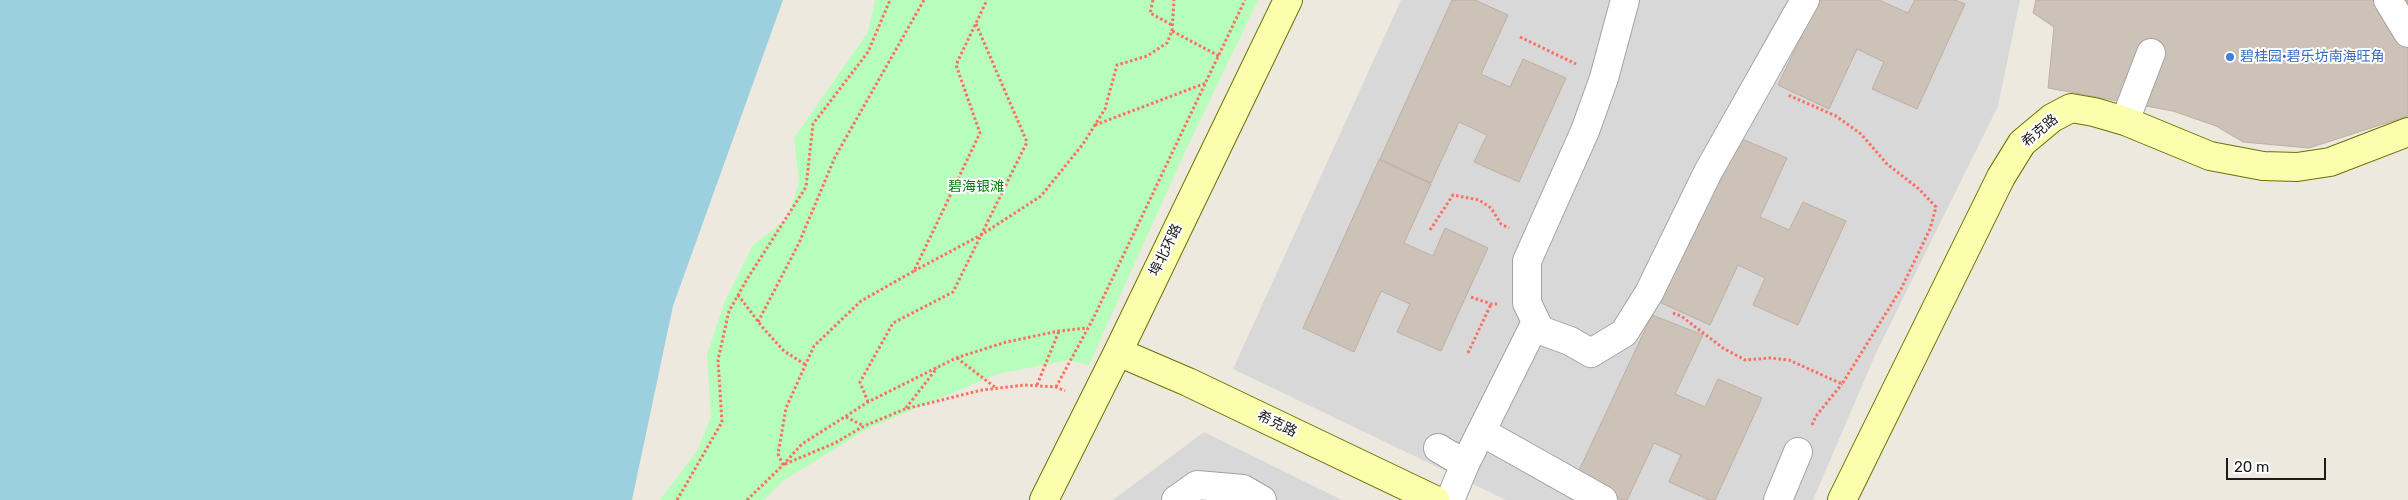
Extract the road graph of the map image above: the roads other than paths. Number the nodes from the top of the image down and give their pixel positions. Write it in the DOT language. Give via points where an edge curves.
graph roads {
  1 [pos="1288,0"];
  2 [pos="1805,0"];
  3 [pos="1618,2"];
  4 [pos="2151,52"];
  5 [pos="2125,122"];
  6 [pos="2408,132"];
  7 [pos="1536,322"];
  8 [pos="1118,352"];
  9 [pos="1482,432"];
  10 [pos="1438,448"];
  11 [pos="1798,452"];
  12 [pos="1465,464"];
  13 [pos="1044,500"];
  14 [pos="1176,500"];
  15 [pos="1262,500"];
  16 [pos="1435,500"];
  17 [pos="1450,500"];
  18 [pos="1603,500"];
  19 [pos="1778,500"];
  20 [pos="1842,500"];
  1 -- 8 [label="street, 埠北环路"];
  2 -- 7 [label="street" via="1708,172 1644,302 1624,333 1591,353 1540,330"];
  3 -- 7 [label="street" via="1604,78 1585,132 1527,261 1527,303"];
  4 -- 5 [label="street"];
  5 -- 6 [label="street, 希克路" via="2210,156 2263,166 2297,167 2330,162"];
  5 -- 20 [label="street, 希克路" via="2071,108 2052,118 2022,143 2001,177"];
  7 -- 9 [label="street"];
  8 -- 13 [label="street, 埠北环路"];
  8 -- 16 [label="street, 希克路"];
  9 -- 12 [label="street"];
  9 -- 18 [label="street"];
  10 -- 12 [label="street"];
  11 -- 19 [label="street"];
  12 -- 17 [label="street"];
  14 -- 15 [label="street" via="1197,485 1243,489"];
}
